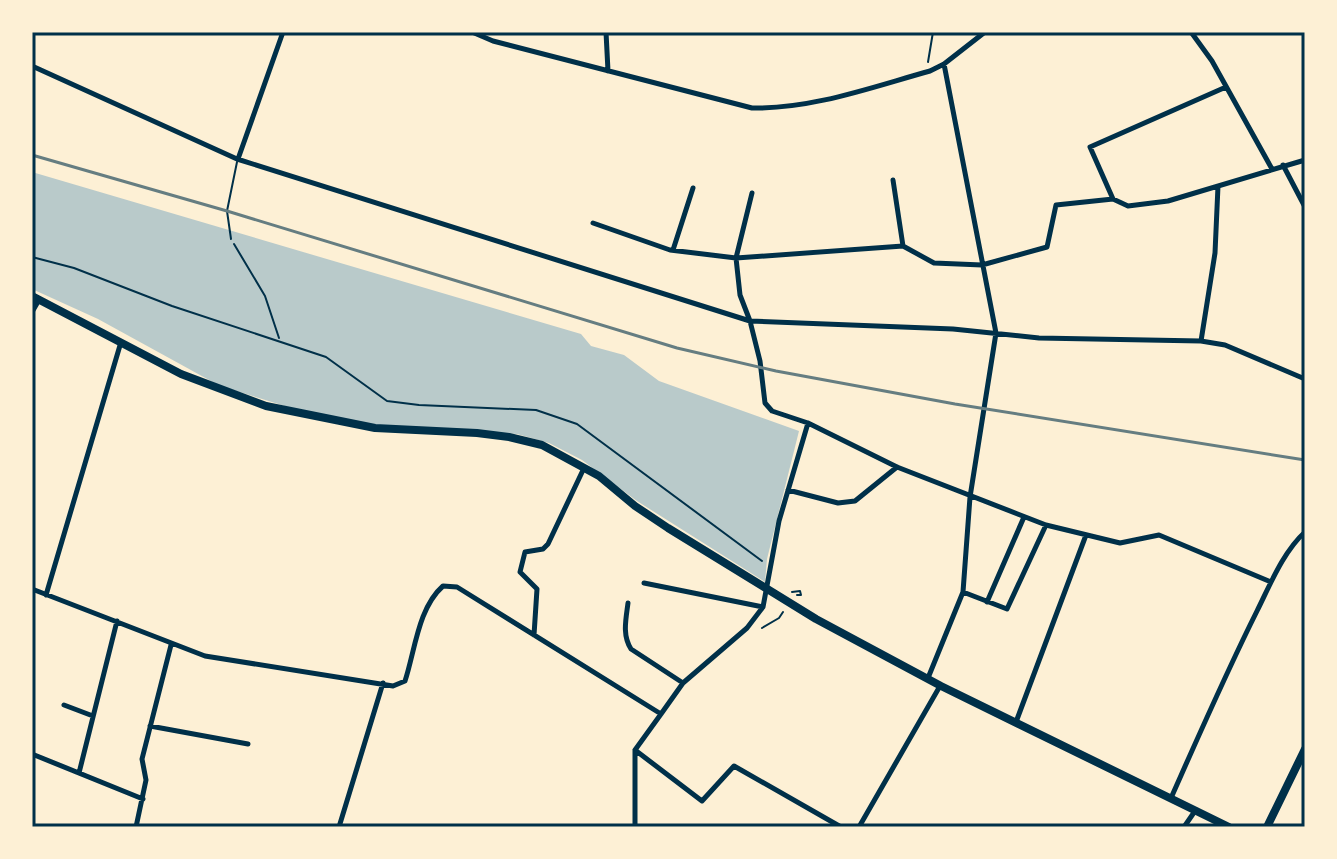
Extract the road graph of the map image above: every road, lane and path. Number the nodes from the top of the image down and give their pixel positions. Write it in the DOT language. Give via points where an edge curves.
graph roads {
  1 [pos="283,32"];
  2 [pos="472,32"];
  3 [pos="606,32"];
  4 [pos="933,32"];
  5 [pos="985,32"];
  6 [pos="1191,32"];
  7 [pos="944,64"];
  8 [pos="32,66"];
  9 [pos="608,71"];
  10 [pos="930,71"];
  11 [pos="1226,87"];
  12 [pos="237,159"];
  13 [pos="1305,160"];
  14 [pos="1283,165"];
  15 [pos="1272,169"];
  16 [pos="893,180"];
  17 [pos="1218,186"];
  18 [pos="693,188"];
  19 [pos="752,193"];
  20 [pos="1113,199"];
  21 [pos="1305,207"];
  22 [pos="593,223"];
  23 [pos="231,239"];
  24 [pos="903,246"];
  25 [pos="673,250"];
  26 [pos="32,257"];
  27 [pos="736,258"];
  28 [pos="982,265"];
  29 [pos="36,297"];
  30 [pos="32,312"];
  31 [pos="750,321"];
  32 [pos="996,333"];
  33 [pos="279,340"];
  34 [pos="121,341"];
  35 [pos="1201,341"];
  36 [pos="1305,379"];
  37 [pos="808,423"];
  38 [pos="897,467"];
  39 [pos="584,468"];
  40 [pos="788,490"];
  41 [pos="970,497"];
  42 [pos="1024,517"];
  43 [pos="1046,525"];
  44 [pos="1305,532"];
  45 [pos="1086,535"];
  46 [pos="769,567"];
  47 [pos="1271,582"];
  48 [pos="644,583"];
  49 [pos="32,589"];
  50 [pos="768,589"];
  51 [pos="963,592"];
  52 [pos="46,595"];
  53 [pos="987,602"];
  54 [pos="628,603"];
  55 [pos="763,607"];
  56 [pos="779,618"];
  57 [pos="117,621"];
  58 [pos="762,628"];
  59 [pos="534,636"];
  60 [pos="171,645"];
  61 [pos="928,678"];
  62 [pos="383,683"];
  63 [pos="683,683"];
  64 [pos="941,686"];
  65 [pos="64,705"];
  66 [pos="661,714"];
  67 [pos="93,716"];
  68 [pos="1016,723"];
  69 [pos="150,726"];
  70 [pos="248,744"];
  71 [pos="1305,749"];
  72 [pos="635,750"];
  73 [pos="32,754"];
  74 [pos="79,773"];
  75 [pos="143,799"];
  76 [pos="1171,799"];
  77 [pos="1195,810"];
  78 [pos="136,827"];
  79 [pos="339,827"];
  80 [pos="635,827"];
  81 [pos="841,827"];
  82 [pos="859,827"];
  83 [pos="1184,827"];
  84 [pos="1229,827"];
  85 [pos="1267,827"];
  1 -- 12 [label="street"];
  2 -- 9 [label="street"];
  3 -- 9 [label="street"];
  4 -- 10 [label="path"];
  5 -- 7 [label="street"];
  6 -- 11 [label="street"];
  7 -- 10 [label="street"];
  7 -- 28 [label="street"];
  8 -- 12 [label="street"];
  9 -- 10 [label="street" via="752,108 779,108"];
  11 -- 15 [label="street"];
  11 -- 20 [label="street" via="1090,147"];
  12 -- 23 [label="lane" via="227,211"];
  12 -- 31 [label="street"];
  13 -- 14 [label="street"];
  14 -- 15 [label="street"];
  14 -- 21 [label="street"];
  15 -- 17 [label="street"];
  16 -- 24 [label="street"];
  17 -- 20 [label="street" via="1128,206"];
  17 -- 35 [label="street" via="1215,253"];
  18 -- 25 [label="street"];
  19 -- 27 [label="street"];
  20 -- 28 [label="street" via="1056,205 1047,247"];
  22 -- 25 [label="street"];
  23 -- 33 [label="path" via="265,296"];
  24 -- 27 [label="street"];
  24 -- 28 [label="street" via="934,263"];
  25 -- 27 [label="street"];
  26 -- 33 [label="path"];
  27 -- 31 [label="street" via="740,295"];
  28 -- 32 [label="street"];
  29 -- 30 [label="street"];
  29 -- 34 [label="highway"];
  31 -- 32 [label="street"];
  31 -- 37 [label="street" via="765,403 772,411"];
  32 -- 35 [label="street"];
  32 -- 41 [label="street"];
  33 -- 46 [label="path" via="326,357 387,401 536,410 577,424"];
  34 -- 39 [label="highway" via="181,374 266,406 375,428 509,437 542,445"];
  34 -- 52 [label="street"];
  35 -- 36 [label="street" via="1225,345"];
  37 -- 38 [label="street"];
  37 -- 40 [label="street"];
  38 -- 40 [label="street" via="855,501 838,503"];
  38 -- 41 [label="street"];
  39 -- 50 [label="highway"];
  39 -- 59 [label="street" via="548,544 525,552 520,566 537,589"];
  40 -- 46 [label="street"];
  41 -- 42 [label="street"];
  41 -- 51 [label="street"];
  42 -- 43 [label="street"];
  42 -- 53 [label="street"];
  43 -- 45 [label="street"];
  43 -- 53 [label="street" via="1007,609"];
  44 -- 47 [label="street"];
  45 -- 47 [label="street" via="1120,543 1159,535"];
  45 -- 68 [label="street"];
  46 -- 50 [label="street"];
  47 -- 76 [label="street"];
  48 -- 55 [label="street"];
  49 -- 52 [label="street"];
  50 -- 55 [label="street"];
  50 -- 61 [label="highway"];
  51 -- 53 [label="street"];
  51 -- 61 [label="street"];
  52 -- 57 [label="street"];
  54 -- 63 [label="street" via="626,641 631,649"];
  55 -- 63 [label="street" via="747,628"];
  56 -- 58 [label="path"];
  57 -- 60 [label="street"];
  57 -- 67 [label="street"];
  59 -- 62 [label="street" via="457,587 443,586 434,594 419,630 405,681"];
  59 -- 66 [label="street"];
  60 -- 62 [label="street" via="205,656"];
  60 -- 69 [label="street"];
  61 -- 64 [label="highway"];
  62 -- 79 [label="street"];
  63 -- 66 [label="street"];
  64 -- 68 [label="highway"];
  64 -- 82 [label="street"];
  65 -- 67 [label="street"];
  66 -- 72 [label="street"];
  67 -- 74 [label="street"];
  68 -- 76 [label="highway"];
  69 -- 70 [label="street"];
  69 -- 75 [label="street" via="142,759"];
  71 -- 85 [label="highway"];
  72 -- 80 [label="street"];
  72 -- 81 [label="street" via="702,801 734,766"];
  73 -- 74 [label="street"];
  74 -- 75 [label="street"];
  75 -- 78 [label="street"];
  76 -- 77 [label="highway"];
  77 -- 83 [label="street"];
  77 -- 84 [label="highway"];
}
